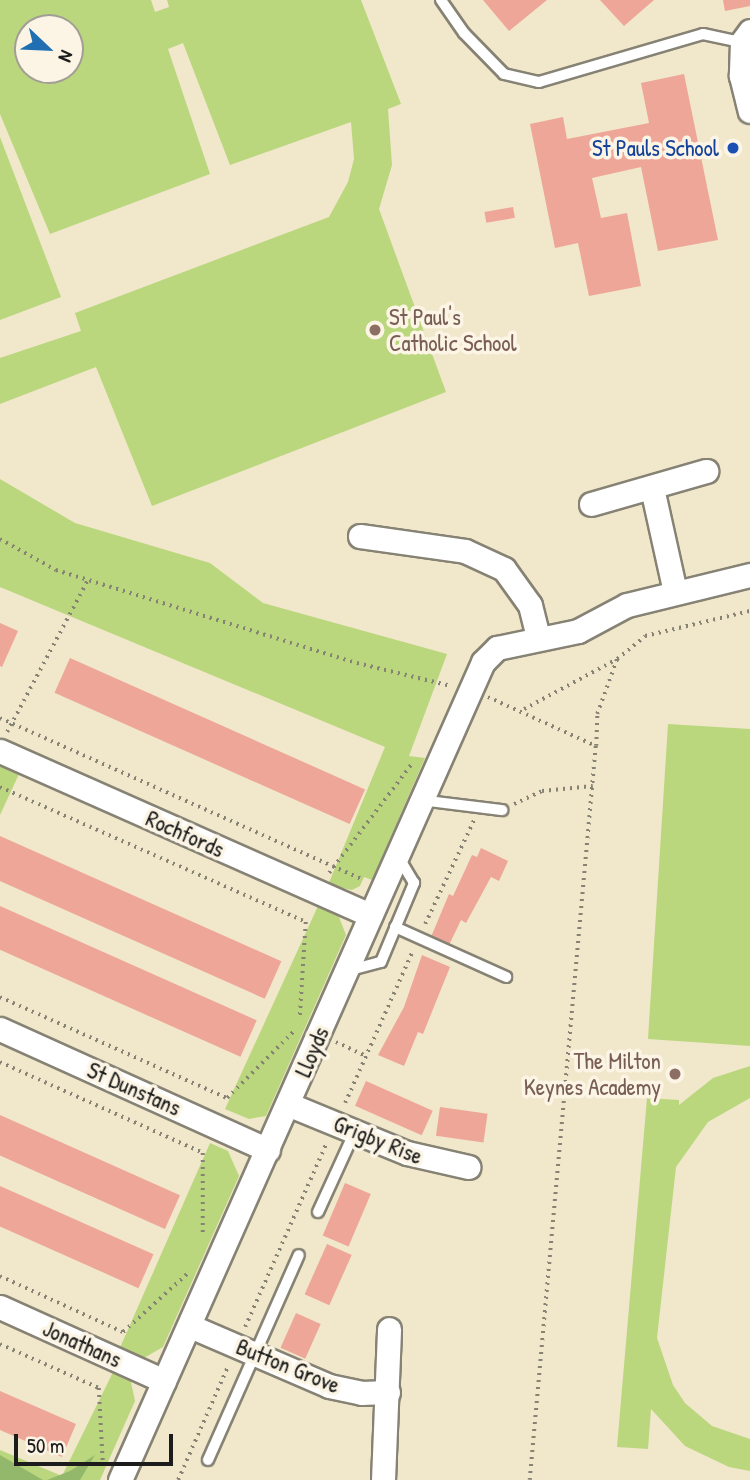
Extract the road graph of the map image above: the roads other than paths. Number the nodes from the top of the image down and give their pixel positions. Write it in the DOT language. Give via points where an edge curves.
graph roads {
  1 [pos="441,0"];
  2 [pos="746,37"];
  3 [pos="750,111"];
  4 [pos="706,471"];
  5 [pos="652,488"];
  6 [pos="591,504"];
  7 [pos="360,536"];
  8 [pos="750,575"];
  9 [pos="675,592"];
  10 [pos="528,639"];
  11 [pos="3,743"];
  12 [pos="421,800"];
  13 [pos="502,810"];
  14 [pos="397,853"];
  15 [pos="370,915"];
  16 [pos="395,927"];
  17 [pos="347,971"];
  18 [pos="506,976"];
  19 [pos="0,1029"];
  20 [pos="290,1105"];
  21 [pos="355,1131"];
  22 [pos="268,1150"];
  23 [pos="468,1167"];
  24 [pos="318,1212"];
  25 [pos="299,1255"];
  26 [pos="0,1307"];
  27 [pos="190,1326"];
  28 [pos="389,1329"];
  29 [pos="256,1354"];
  30 [pos="164,1381"];
  31 [pos="388,1392"];
  32 [pos="208,1460"];
  33 [pos="112,1477"];
  34 [pos="383,1480"];
  1 -- 2 [label="lane" via="464,33 504,74 539,82 703,34"];
  2 -- 3 [label="street" via="741,76"];
  4 -- 5 [label="street"];
  5 -- 6 [label="street"];
  5 -- 9 [label="street"];
  7 -- 10 [label="street" via="464,551 504,569 530,605"];
  8 -- 9 [label="street, Lloyds"];
  9 -- 10 [label="street, Lloyds" via="627,605 578,631"];
  10 -- 12 [label="street, Lloyds" via="497,648 459,691"];
  11 -- 15 [label="street, Rochfords"];
  12 -- 13 [label="lane"];
  12 -- 14 [label="street, Lloyds"];
  14 -- 15 [label="street, Lloyds"];
  14 -- 16 [label="lane" via="414,883"];
  15 -- 17 [label="street, Lloyds"];
  16 -- 17 [label="lane" via="381,962"];
  16 -- 18 [label="lane"];
  17 -- 20 [label="street, Lloyds"];
  19 -- 22 [label="street, St Dunstans"];
  20 -- 21 [label="street, Grigby Rise"];
  20 -- 22 [label="street, Lloyds"];
  21 -- 23 [label="street, Grigby Rise" via="430,1161"];
  21 -- 24 [label="lane"];
  22 -- 27 [label="street, Lloyds"];
  25 -- 29 [label="lane"];
  26 -- 30 [label="street, Jonathans"];
  27 -- 29 [label="street, Button Grove"];
  27 -- 30 [label="street, Lloyds"];
  28 -- 31 [label="street"];
  29 -- 31 [label="street, Button Grove" via="329,1386 362,1393"];
  29 -- 32 [label="lane"];
  30 -- 33 [label="street, Lloyds"];
  31 -- 34 [label="street"];
}
